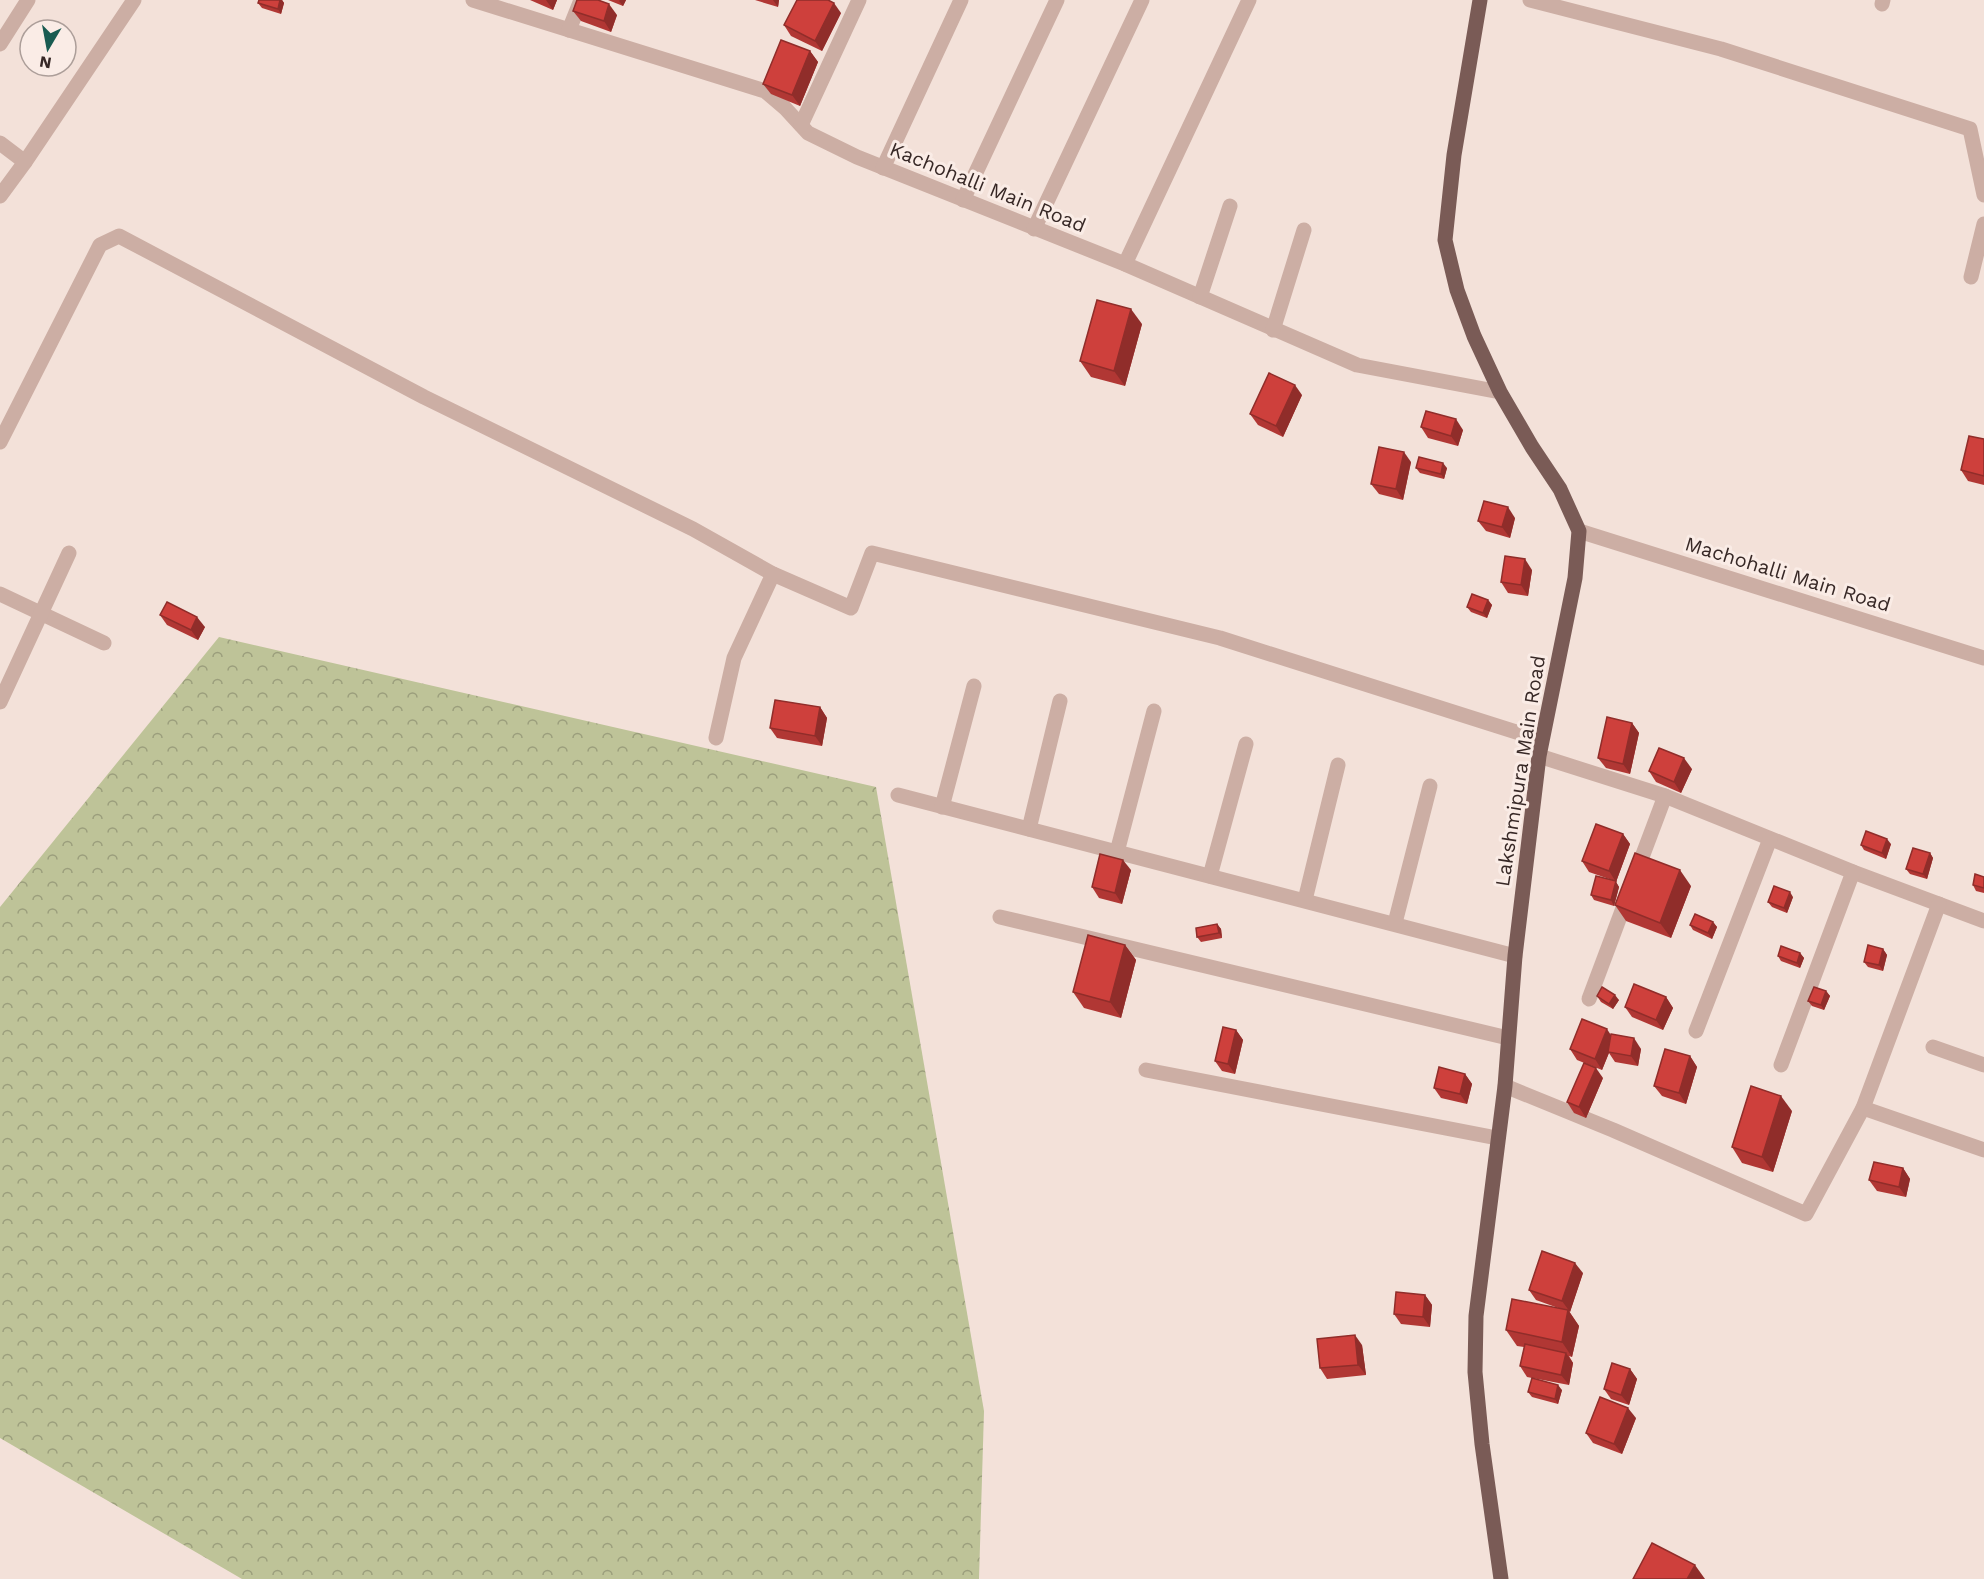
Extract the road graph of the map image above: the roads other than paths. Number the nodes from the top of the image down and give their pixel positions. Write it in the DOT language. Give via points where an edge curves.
graph roads {
  1 [pos="28,0"];
  2 [pos="134,0"];
  3 [pos="473,0"];
  4 [pos="581,0"];
  5 [pos="859,0"];
  6 [pos="962,0"];
  7 [pos="1057,0"];
  8 [pos="1142,0"];
  9 [pos="1249,0"];
  10 [pos="1480,0"];
  11 [pos="1530,0"];
  12 [pos="569,30"];
  13 [pos="0,44"];
  14 [pos="801,125"];
  15 [pos="0,143"];
  16 [pos="25,162"];
  17 [pos="883,168"];
  18 [pos="1984,195"];
  19 [pos="0,196"];
  20 [pos="963,200"];
  21 [pos="1230,206"];
  22 [pos="1984,224"];
  23 [pos="1034,229"];
  24 [pos="1304,230"];
  25 [pos="1125,264"];
  26 [pos="1971,277"];
  27 [pos="1200,297"];
  28 [pos="1273,330"];
  29 [pos="1500,392"];
  30 [pos="0,442"];
  31 [pos="1579,531"];
  32 [pos="69,553"];
  33 [pos="773,574"];
  34 [pos="0,594"];
  35 [pos="41,613"];
  36 [pos="104,643"];
  37 [pos="1984,658"];
  38 [pos="974,686"];
  39 [pos="1060,701"];
  40 [pos="0,702"];
  41 [pos="1154,711"];
  42 [pos="716,738"];
  43 [pos="1541,740"];
  44 [pos="1246,744"];
  45 [pos="1539,756"];
  46 [pos="1338,765"];
  47 [pos="1430,786"];
  48 [pos="898,795"];
  49 [pos="1665,796"];
  50 [pos="942,807"];
  51 [pos="1029,829"];
  52 [pos="1770,839"];
  53 [pos="1117,852"];
  54 [pos="1853,872"];
  55 [pos="1210,876"];
  56 [pos="1305,900"];
  57 [pos="1939,904"];
  58 [pos="1000,917"];
  59 [pos="1984,921"];
  60 [pos="1395,923"];
  61 [pos="1515,956"];
  62 [pos="1589,999"];
  63 [pos="1696,1031"];
  64 [pos="1508,1038"];
  65 [pos="1933,1047"];
  66 [pos="1781,1065"];
  67 [pos="1984,1065"];
  68 [pos="1146,1070"];
  69 [pos="1505,1086"];
  70 [pos="1863,1108"];
  71 [pos="1497,1137"];
  72 [pos="1984,1150"];
  73 [pos="1501,1579"];
  1 -- 13 [label="street"];
  2 -- 16 [label="street"];
  3 -- 12 [label="street, Kachohalli Main Road"];
  4 -- 12 [label="street"];
  5 -- 14 [label="street"];
  6 -- 17 [label="street"];
  7 -- 20 [label="street"];
  8 -- 23 [label="street"];
  9 -- 25 [label="street"];
  10 -- 29 [label="main road, Lakshmipura Main Road" via="1454,155 1445,240 1470,327"];
  11 -- 18 [label="street" via="1721,49 1970,129"];
  12 -- 14 [label="street, Kachohalli Main Road" via="765,91"];
  14 -- 17 [label="street, Kachohalli Main Road" via="808,133"];
  15 -- 16 [label="street"];
  16 -- 19 [label="street"];
  17 -- 20 [label="street, Kachohalli Main Road"];
  20 -- 23 [label="street, Kachohalli Main Road"];
  21 -- 27 [label="street"];
  22 -- 26 [label="street"];
  23 -- 25 [label="street, Kachohalli Main Road"];
  24 -- 28 [label="street"];
  25 -- 27 [label="street, Kachohalli Main Road"];
  27 -- 28 [label="street, Kachohalli Main Road"];
  28 -- 29 [label="street, Kachohalli Main Road" via="1357,365"];
  29 -- 31 [label="main road, Lakshmipura Main Road" via="1560,489"];
  30 -- 33 [label="street" via="100,245 118,236"];
  31 -- 37 [label="street, Machohalli Main Road"];
  31 -- 43 [label="main road, Lakshmipura Main Road" via="1575,578"];
  32 -- 35 [label="street"];
  33 -- 42 [label="street" via="734,658"];
  33 -- 43 [label="street" via="851,608 872,553 1220,638"];
  34 -- 35 [label="street"];
  35 -- 36 [label="street"];
  35 -- 40 [label="street"];
  38 -- 50 [label="street"];
  39 -- 51 [label="street"];
  41 -- 53 [label="street"];
  43 -- 45 [label="main road, Lakshmipura Main Road"];
  44 -- 55 [label="street"];
  45 -- 49 [label="street"];
  45 -- 61 [label="main road, Lakshmipura Main Road"];
  46 -- 56 [label="street"];
  47 -- 60 [label="street"];
  48 -- 50 [label="street"];
  49 -- 52 [label="street"];
  49 -- 62 [label="street"];
  50 -- 51 [label="street"];
  51 -- 53 [label="street"];
  52 -- 54 [label="street"];
  52 -- 63 [label="street"];
  53 -- 55 [label="street"];
  54 -- 57 [label="street"];
  54 -- 66 [label="street"];
  55 -- 56 [label="street"];
  56 -- 60 [label="street"];
  57 -- 59 [label="street"];
  57 -- 70 [label="street"];
  58 -- 64 [label="street"];
  60 -- 61 [label="street"];
  61 -- 64 [label="main road, Lakshmipura Main Road"];
  64 -- 69 [label="main road, Lakshmipura Main Road"];
  65 -- 67 [label="street"];
  68 -- 71 [label="street"];
  69 -- 70 [label="street" via="1806,1214"];
  69 -- 71 [label="main road, Lakshmipura Main Road"];
  70 -- 72 [label="street"];
  71 -- 73 [label="main road, Lakshmipura Main Road" via="1476,1316 1475,1372"];
}
